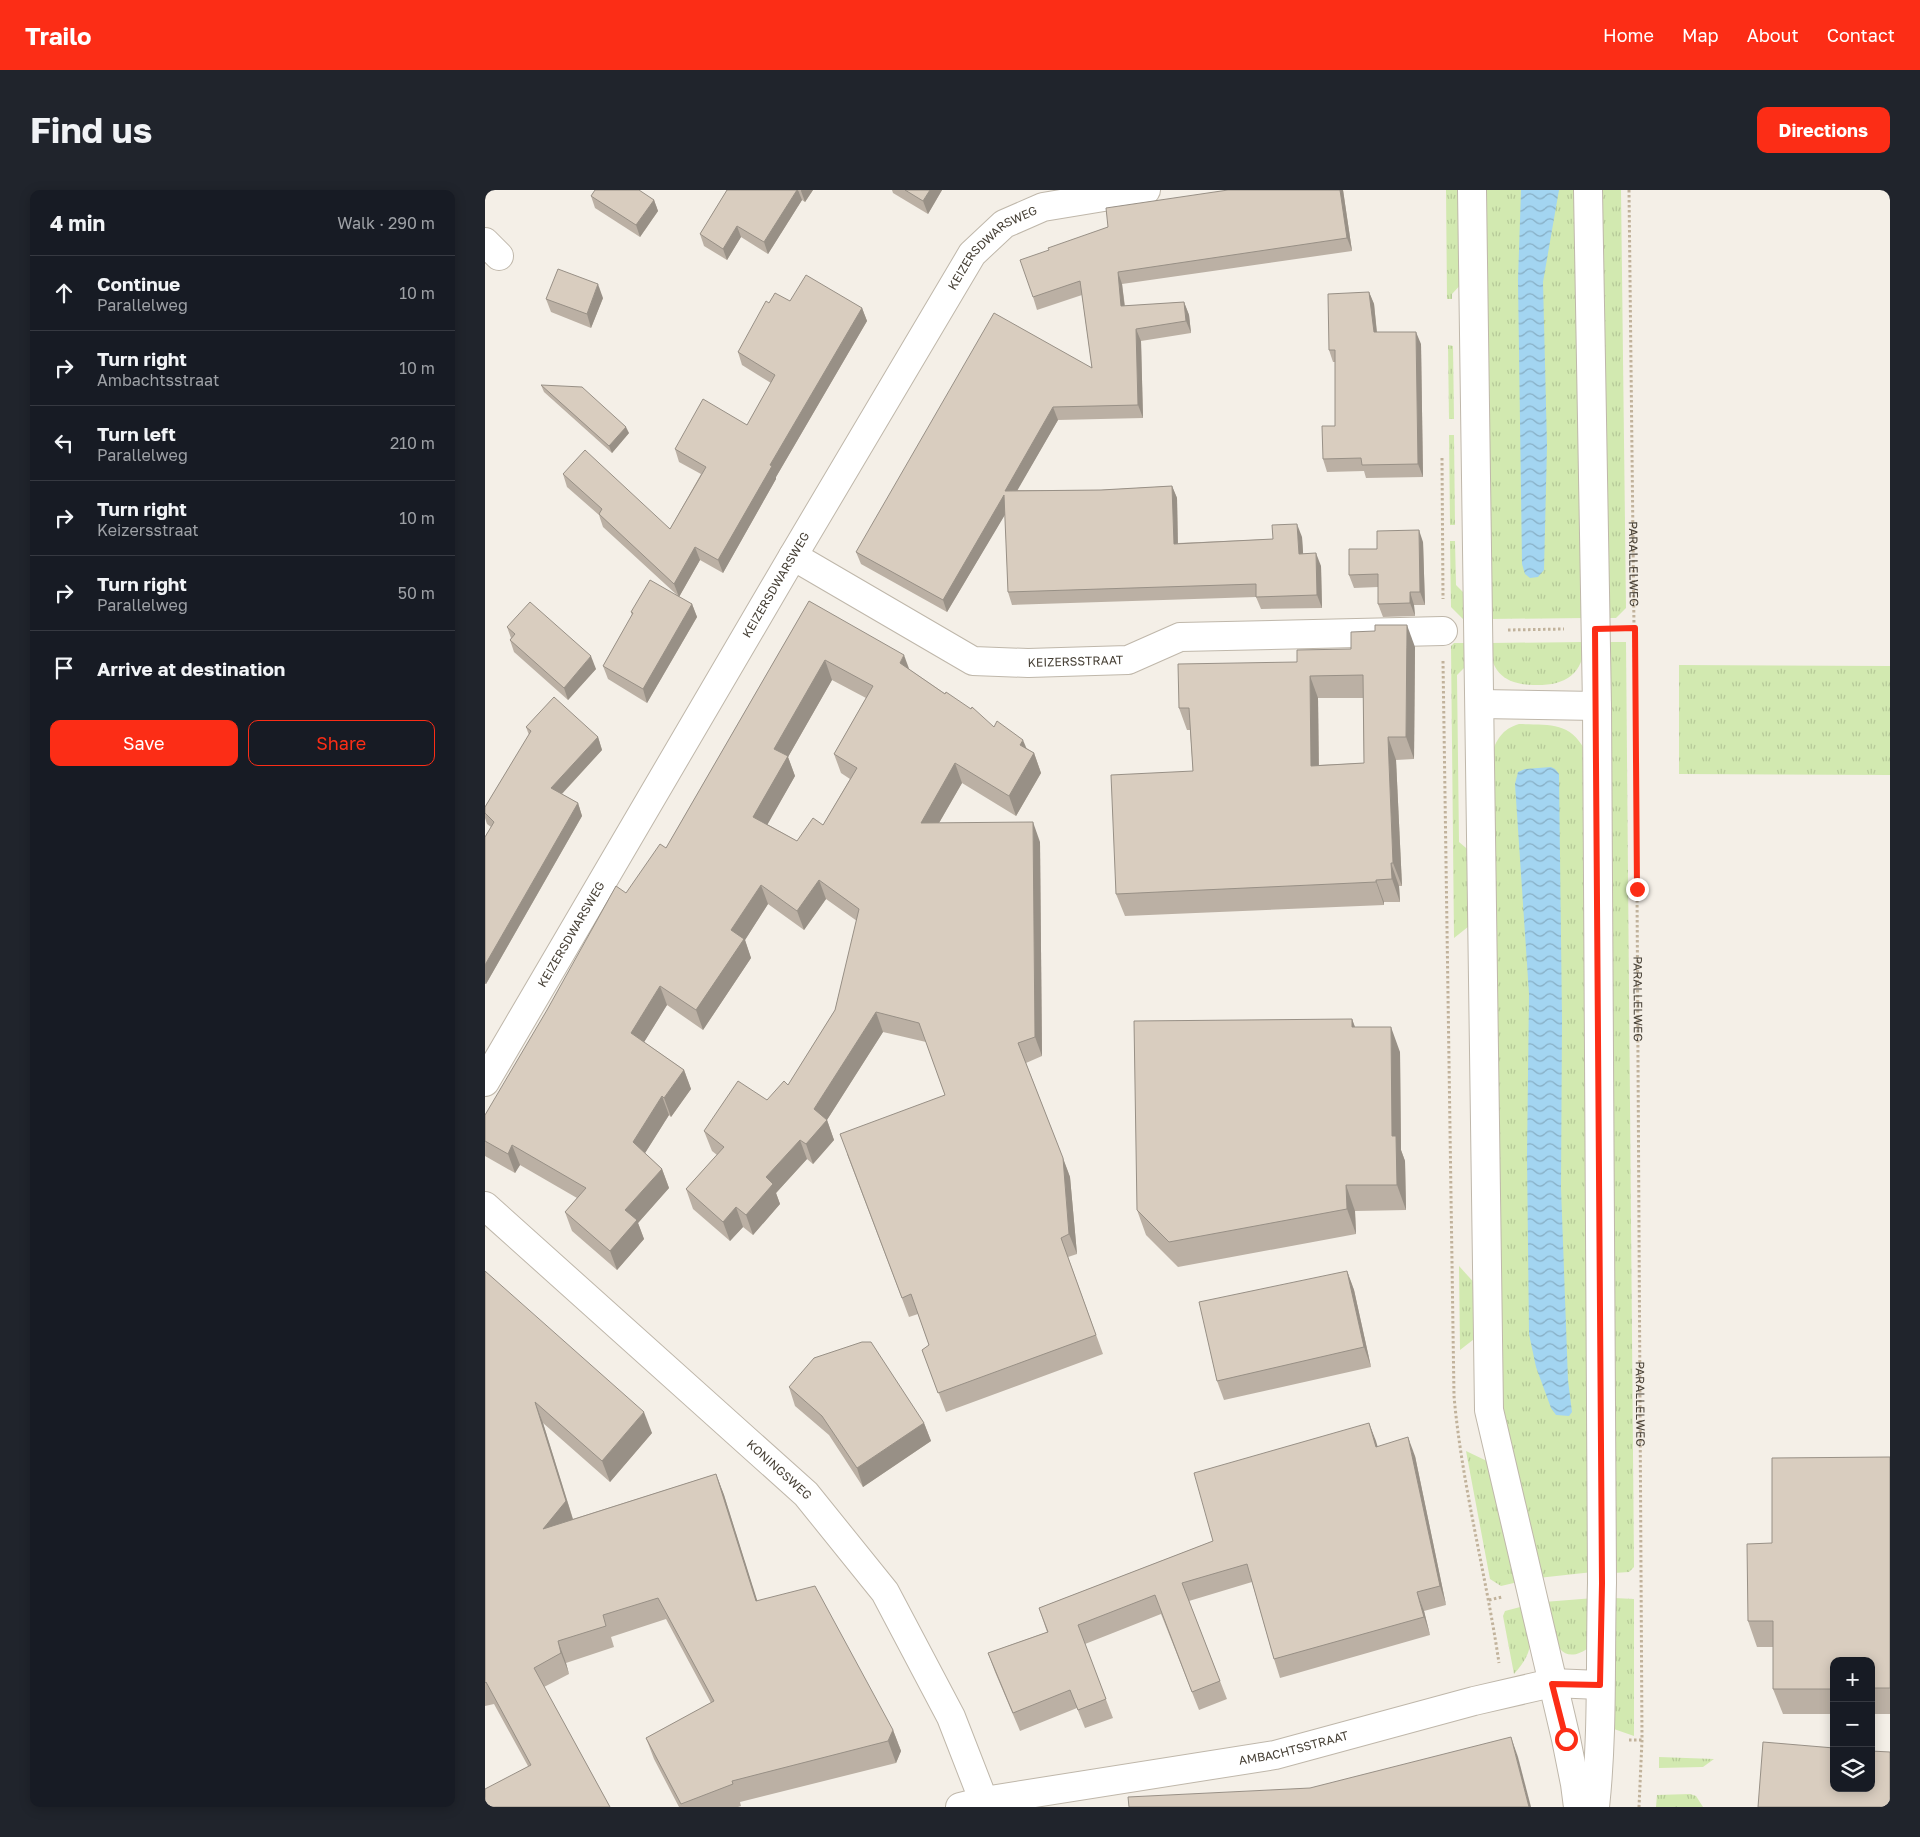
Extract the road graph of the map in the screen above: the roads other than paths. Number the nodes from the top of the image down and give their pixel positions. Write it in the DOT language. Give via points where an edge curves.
graph roads {
  1 [pos="1146,190"];
  2 [pos="1473,190"];
  3 [pos="1588,190"];
  4 [pos="793,556"];
  5 [pos="1443,631"];
  6 [pos="1480,704"];
  7 [pos="1597,706"];
  8 [pos="485,1082"];
  9 [pos="485,1206"];
  10 [pos="1552,1684"];
  11 [pos="1600,1685"];
  12 [pos="977,1805"];
  13 [pos="1578,1807"];
  14 [pos="1595,1807"];
  1 -- 4 [label="street, KEIZERSDWARSWEG" via="1043,207 1004,224 972,254"];
  2 -- 6 [label="street"];
  3 -- 7 [label="street"];
  4 -- 5 [label="street, KEIZERSSTRAAT" via="973,661 1128,660 1180,636"];
  4 -- 8 [label="street, KEIZERSDWARSWEG"];
  6 -- 7 [label="street"];
  6 -- 10 [label="street" via="1489,1410"];
  7 -- 11 [label="street"];
  9 -- 12 [label="street, KONINGSWEG" via="806,1494 885,1592 951,1717"];
  10 -- 11 [label="street, AMBACHTSSTRAAT"];
  10 -- 12 [label="street, AMBACHTSSTRAAT" via="1475,1701 1275,1755"];
  10 -- 13 [label="street"];
  11 -- 14 [label="street" via="1601,1740"];
}
